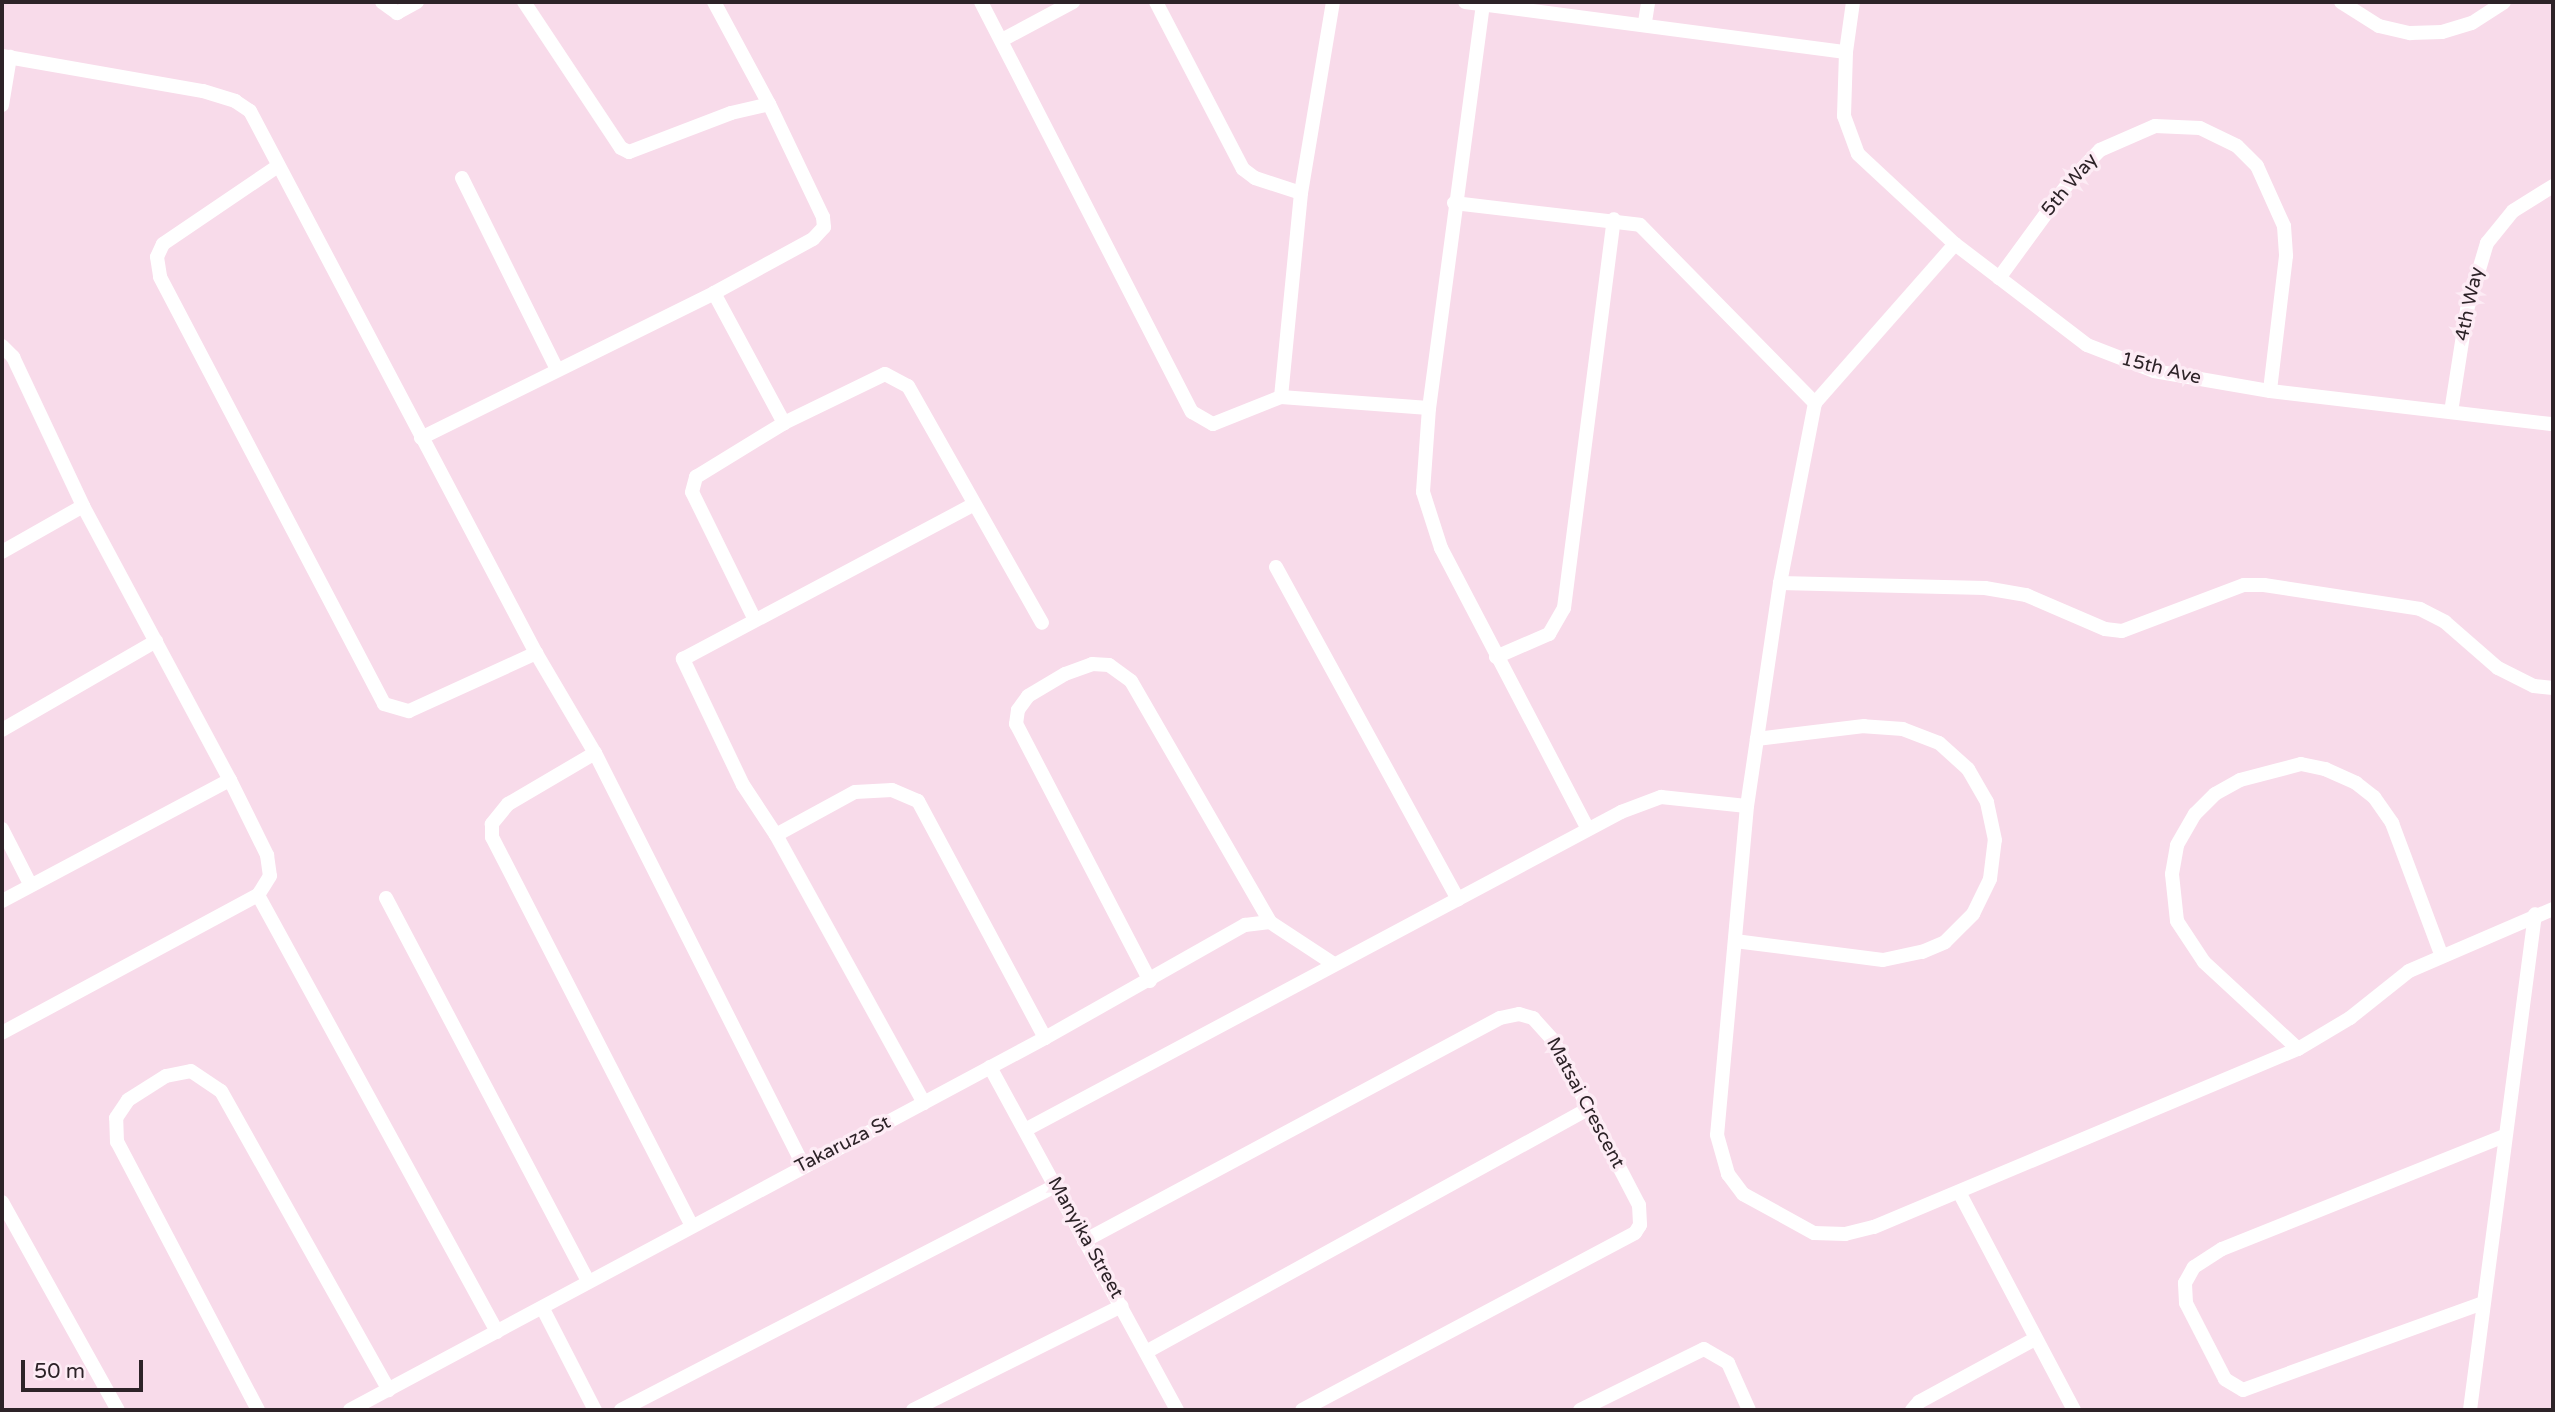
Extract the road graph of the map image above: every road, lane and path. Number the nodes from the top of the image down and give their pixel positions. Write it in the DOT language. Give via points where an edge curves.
graph roads {
  1 [pos="382,2"];
  2 [pos="417,2"];
  3 [pos="524,2"];
  4 [pos="714,2"];
  5 [pos="981,2"];
  6 [pos="1073,2"];
  7 [pos="1156,2"];
  8 [pos="1333,2"];
  9 [pos="1465,2"];
  10 [pos="1648,2"];
  11 [pos="1853,2"];
  12 [pos="2342,2"];
  13 [pos="2504,2"];
  14 [pos="1483,4"];
  15 [pos="1646,22"];
  16 [pos="1002,40"];
  17 [pos="1846,52"];
  18 [pos="6,57"];
  19 [pos="769,104"];
  20 [pos="2,105"];
  21 [pos="278,166"];
  22 [pos="462,178"];
  23 [pos="2553,186"];
  24 [pos="1301,193"];
  25 [pos="1454,203"];
  26 [pos="1614,219"];
  27 [pos="1955,244"];
  28 [pos="1999,278"];
  29 [pos="714,293"];
  30 [pos="2,346"];
  31 [pos="556,367"];
  32 [pos="2270,391"];
  33 [pos="1281,397"];
  34 [pos="1815,403"];
  35 [pos="1429,408"];
  36 [pos="2451,412"];
  37 [pos="785,423"];
  38 [pos="2553,424"];
  39 [pos="421,438"];
  40 [pos="974,505"];
  41 [pos="83,506"];
  42 [pos="2,552"];
  43 [pos="1276,567"];
  44 [pos="1780,583"];
  45 [pos="754,618"];
  46 [pos="1042,623"];
  47 [pos="156,641"];
  48 [pos="536,653"];
  49 [pos="1496,657"];
  50 [pos="2553,688"];
  51 [pos="2,730"];
  52 [pos="1756,739"];
  53 [pos="595,753"];
  54 [pos="230,780"];
  55 [pos="1747,806"];
  56 [pos="2,829"];
  57 [pos="1588,830"];
  58 [pos="776,835"];
  59 [pos="30,884"];
  60 [pos="258,895"];
  61 [pos="386,898"];
  62 [pos="1458,900"];
  63 [pos="2,901"];
  64 [pos="2553,909"];
  65 [pos="2535,914"];
  66 [pos="1270,922"];
  67 [pos="1735,941"];
  68 [pos="2441,954"];
  69 [pos="1334,964"];
  70 [pos="1150,981"];
  71 [pos="2,1033"];
  72 [pos="1045,1038"];
  73 [pos="2298,1049"];
  74 [pos="990,1067"];
  75 [pos="924,1103"];
  76 [pos="1588,1109"];
  77 [pos="1025,1130"];
  78 [pos="2502,1137"];
  79 [pos="803,1165"];
  80 [pos="1056,1185"];
  81 [pos="1959,1192"];
  82 [pos="2,1202"];
  83 [pos="691,1224"];
  84 [pos="1084,1241"];
  85 [pos="588,1281"];
  86 [pos="2483,1303"];
  87 [pos="1122,1306"];
  88 [pos="543,1309"];
  89 [pos="497,1332"];
  90 [pos="2035,1339"];
  91 [pos="1146,1352"];
  92 [pos="389,1390"];
  93 [pos="118,1410"];
  94 [pos="258,1410"];
  95 [pos="350,1410"];
  96 [pos="595,1410"];
  97 [pos="621,1410"];
  98 [pos="913,1410"];
  99 [pos="1175,1410"];
  100 [pos="1302,1410"];
  101 [pos="1580,1410"];
  102 [pos="1749,1410"];
  103 [pos="1912,1410"];
  104 [pos="2074,1410"];
  105 [pos="2470,1410"];
  1 -- 2 [label="street" via="397,13"];
  3 -- 19 [label="street" via="621,148 629,152 731,113"];
  4 -- 19 [label="street"];
  5 -- 16 [label="street"];
  6 -- 16 [label="street"];
  7 -- 24 [label="street" via="1243,169 1255,178"];
  8 -- 24 [label="street"];
  9 -- 14 [label="street"];
  10 -- 15 [label="street"];
  11 -- 17 [label="street, 15th Ave"];
  12 -- 13 [label="street" via="2379,26 2410,33 2442,32 2472,23"];
  14 -- 15 [label="street"];
  14 -- 25 [label="street"];
  15 -- 17 [label="street"];
  16 -- 33 [label="street" via="1192,412 1213,424 1227,422"];
  17 -- 27 [label="street, 15th Ave" via="1846,128 1854,146"];
  18 -- 20 [label="street"];
  18 -- 21 [label="street" via="203,91 235,101 250,111"];
  19 -- 29 [label="street" via="824,227 813,239"];
  21 -- 39 [label="street"];
  21 -- 48 [label="street" via="163,244 157,257 160,278 384,704 409,711"];
  22 -- 31 [label="street"];
  23 -- 36 [label="street, 4th Way" via="2513,211 2487,243 2467,310"];
  24 -- 33 [label="street"];
  25 -- 26 [label="street"];
  25 -- 35 [label="street"];
  26 -- 34 [label="street" via="1631,221 1650,234"];
  26 -- 49 [label="street" via="1564,608 1549,634"];
  27 -- 28 [label="street, 15th Ave"];
  27 -- 34 [label="street"];
  28 -- 32 [label="street, 15th Ave" via="2087,345 2123,362"];
  28 -- 32 [label="street, 5th Way" via="2070,181 2100,150 2155,126 2200,128 2237,146 2257,166 2284,226 2286,256"];
  29 -- 31 [label="street"];
  29 -- 37 [label="street"];
  30 -- 41 [label="street" via="13,357"];
  31 -- 39 [label="street"];
  32 -- 36 [label="street, 15th Ave"];
  33 -- 35 [label="street"];
  34 -- 44 [label="street"];
  35 -- 49 [label="street" via="1426,507"];
  36 -- 38 [label="street, 15th Ave"];
  37 -- 40 [label="street" via="884,374 897,378 908,386"];
  37 -- 45 [label="street" via="696,477 692,492"];
  39 -- 48 [label="street"];
  40 -- 45 [label="street"];
  40 -- 46 [label="street"];
  41 -- 42 [label="street"];
  41 -- 47 [label="street"];
  43 -- 62 [label="street"];
  44 -- 50 [label="street" via="1985,588 2026,595 2105,629 2122,631 2244,585 2264,585 2420,609 2445,622 2498,668 2534,686"];
  44 -- 52 [label="street"];
  45 -- 58 [label="street" via="682,659 743,785"];
  47 -- 51 [label="street"];
  47 -- 54 [label="street"];
  48 -- 53 [label="street"];
  49 -- 57 [label="street"];
  52 -- 55 [label="street"];
  52 -- 67 [label="street" via="1864,726 1903,729 1939,743 1968,769 1987,802 1995,840 1990,879 1973,914 1945,942 1922,953 1883,960"];
  53 -- 79 [label="street"];
  53 -- 83 [label="street" via="508,804 492,824 492,837"];
  54 -- 59 [label="street"];
  54 -- 60 [label="street" via="267,855 270,876"];
  55 -- 57 [label="street" via="1661,797"];
  55 -- 67 [label="street"];
  56 -- 59 [label="street"];
  57 -- 62 [label="street"];
  58 -- 72 [label="street" via="855,792 891,790 918,801"];
  58 -- 75 [label="street"];
  59 -- 63 [label="street"];
  60 -- 71 [label="street"];
  60 -- 89 [label="street"];
  61 -- 85 [label="street"];
  62 -- 69 [label="street"];
  64 -- 65 [label="street"];
  65 -- 68 [label="street"];
  65 -- 78 [label="street"];
  66 -- 69 [label="street"];
  66 -- 70 [label="street, Takaruza St" via="1245,925"];
  66 -- 70 [label="street" via="1131,681 1109,665 1092,664 1065,674 1028,696 1018,710 1016,724"];
  67 -- 81 [label="street" via="1717,1135 1728,1174 1743,1194 1781,1219 1814,1233 1845,1234"];
  68 -- 73 [label="street" via="2409,971 2350,1018"];
  68 -- 73 [label="street" via="2392,823 2374,797 2356,783 2301,764 2240,780 2215,794 2195,814 2177,845 2172,874 2177,921 2204,962"];
  69 -- 77 [label="street"];
  70 -- 72 [label="street, Takaruza St"];
  72 -- 74 [label="street, Takaruza St"];
  73 -- 81 [label="street"];
  74 -- 75 [label="street, Takaruza St"];
  74 -- 77 [label="street, Manyika Street"];
  75 -- 79 [label="street, Takaruza St"];
  76 -- 84 [label="street, Matsai Crescent" via="1545,1028 1519,1014 1500,1018"];
  76 -- 91 [label="street"];
  76 -- 100 [label="street, Matsai Crescent" via="1639,1205 1640,1225 1635,1233"];
  77 -- 80 [label="street, Manyika Street"];
  78 -- 86 [label="street"];
  78 -- 86 [label="street" via="2222,1249 2194,1267 2185,1283 2186,1303 2225,1379 2243,1390"];
  79 -- 83 [label="street, Takaruza St"];
  80 -- 84 [label="street, Manyika Street"];
  80 -- 97 [label="street"];
  81 -- 90 [label="street"];
  82 -- 93 [label="street"];
  83 -- 85 [label="street, Takaruza St"];
  84 -- 87 [label="street, Manyika Street"];
  85 -- 88 [label="street, Takaruza St"];
  86 -- 105 [label="street"];
  87 -- 91 [label="street, Manyika Street"];
  87 -- 98 [label="street"];
  88 -- 89 [label="street, Takaruza St"];
  88 -- 96 [label="street"];
  89 -- 92 [label="street, Takaruza St"];
  90 -- 103 [label="street"];
  90 -- 104 [label="street"];
  91 -- 99 [label="street, Manyika Street"];
  92 -- 94 [label="street" via="221,1091 191,1071 166,1076 128,1100 116,1118 117,1142"];
  92 -- 95 [label="street, Takaruza St"];
  101 -- 102 [label="street" via="1704,1349 1728,1363"];
}
